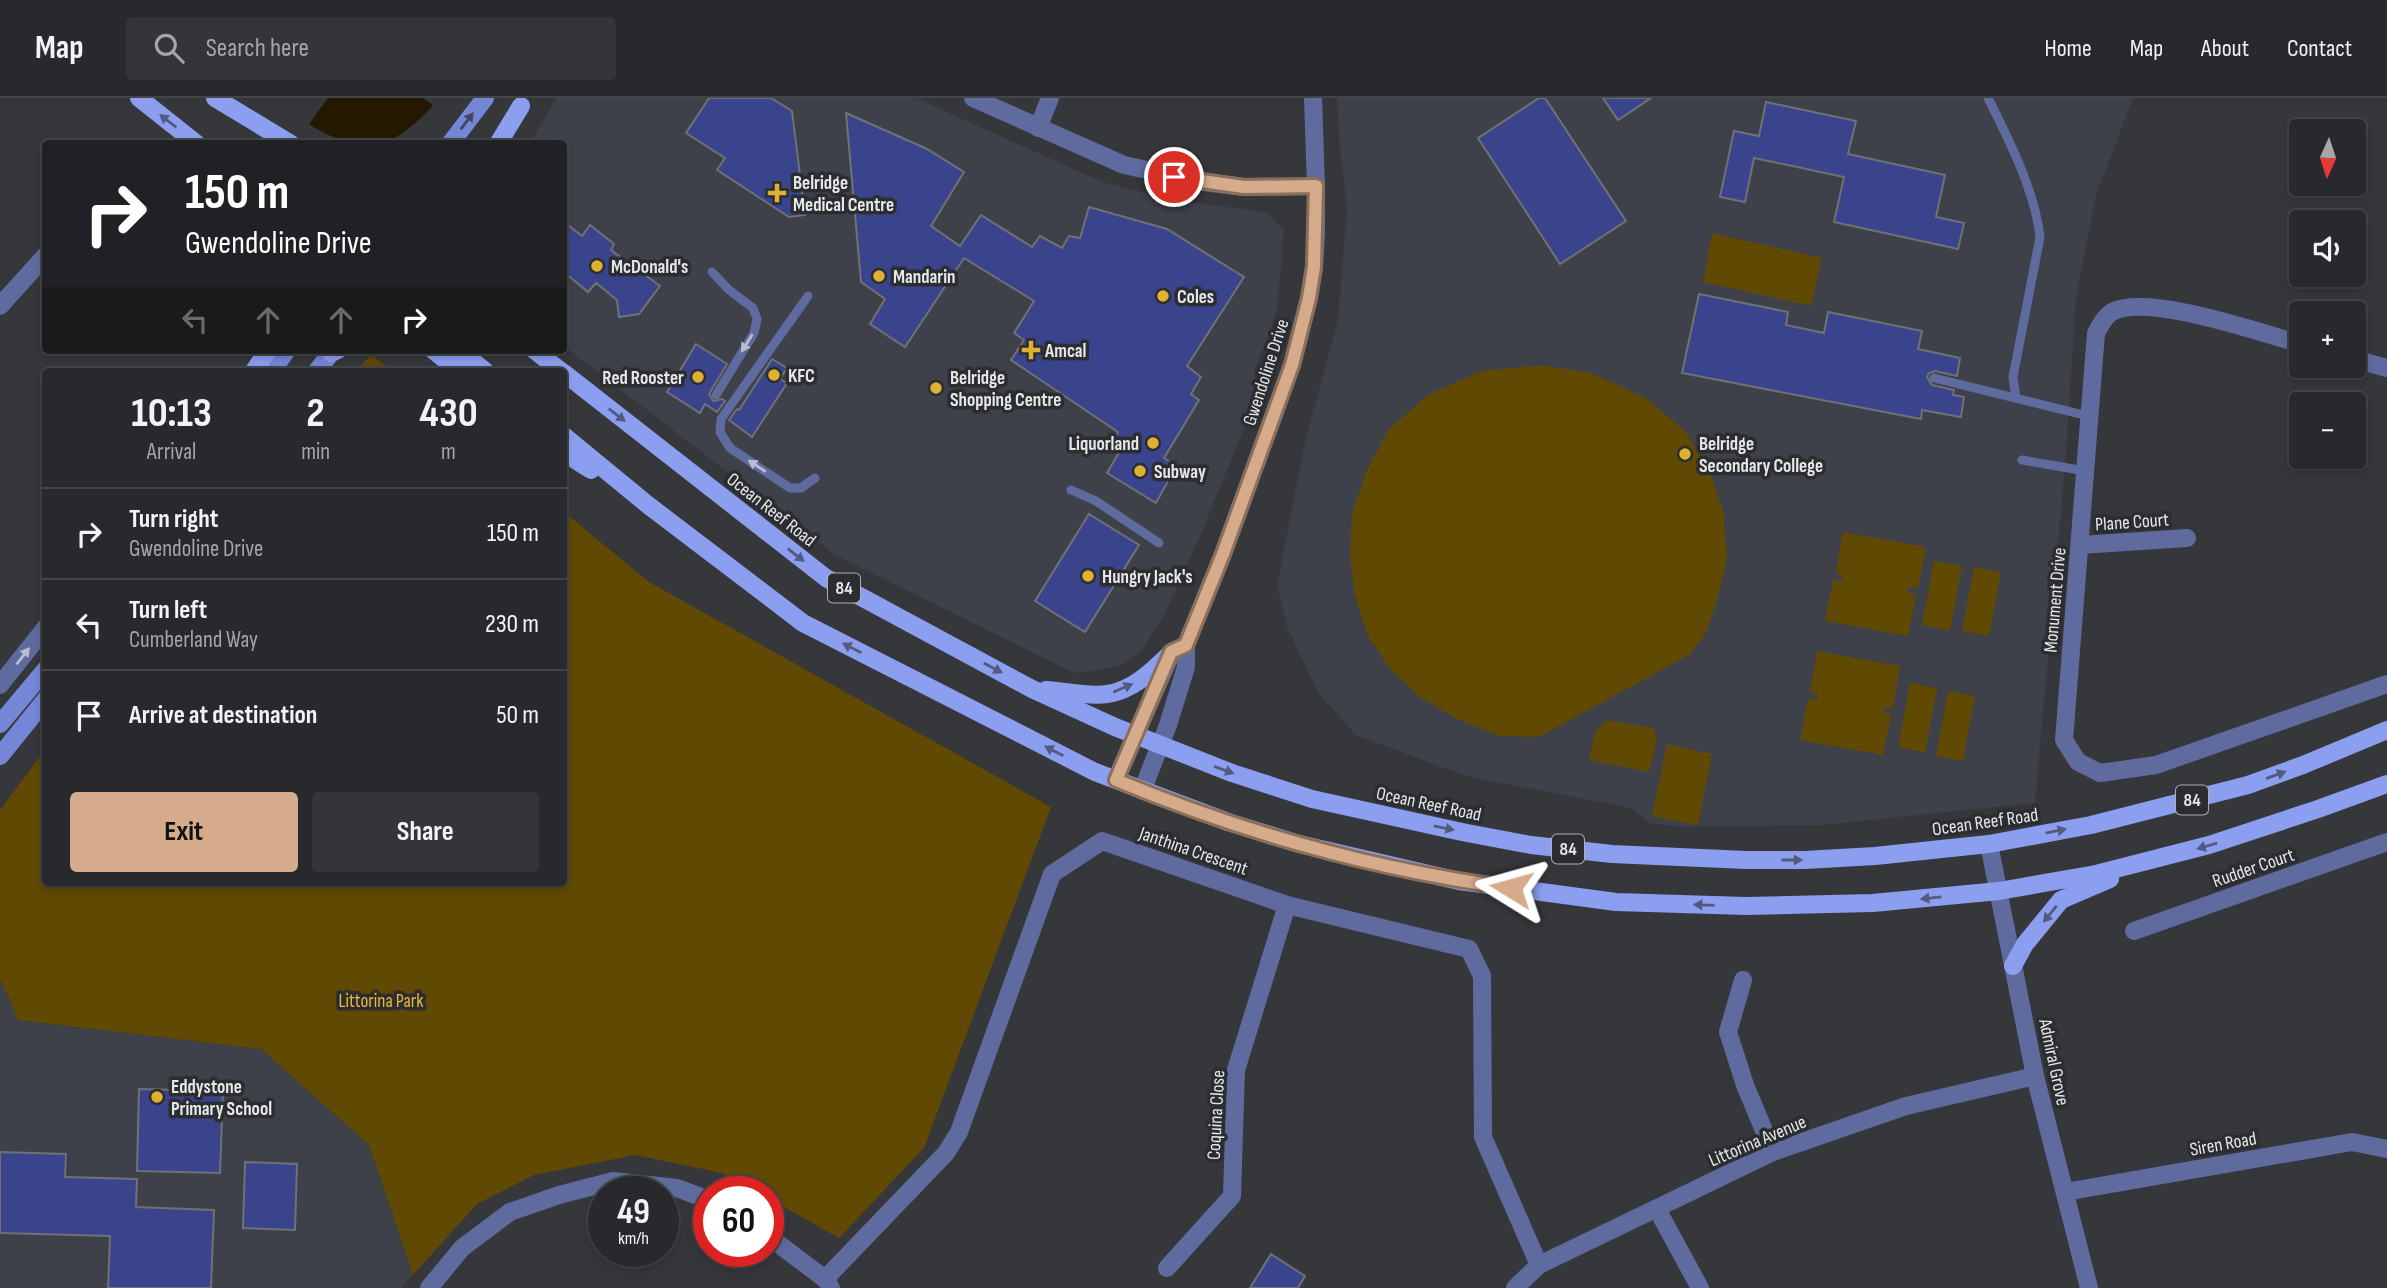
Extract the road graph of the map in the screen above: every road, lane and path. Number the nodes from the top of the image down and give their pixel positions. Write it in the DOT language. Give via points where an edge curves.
graph roads {
  1 [pos="139,98"];
  2 [pos="208,98"];
  3 [pos="215,98"];
  4 [pos="485,98"];
  5 [pos="973,98"];
  6 [pos="1050,98"];
  7 [pos="1313,98"];
  8 [pos="1988,98"];
  9 [pos="523,102"];
  10 [pos="1038,128"];
  11 [pos="192,140"];
  12 [pos="262,140"];
  13 [pos="284,140"];
  14 [pos="453,140"];
  15 [pos="493,140"];
  16 [pos="500,140"];
  17 [pos="1316,186"];
  18 [pos="42,259"];
  19 [pos="712,272"];
  20 [pos="808,296"];
  21 [pos="0,306"];
  22 [pos="2289,341"];
  23 [pos="331,354"];
  24 [pos="438,354"];
  25 [pos="464,354"];
  26 [pos="539,354"];
  27 [pos="2366,362"];
  28 [pos="320,368"];
  29 [pos="456,368"];
  30 [pos="481,368"];
  31 [pos="557,368"];
  32 [pos="2387,368"];
  33 [pos="567,376"];
  34 [pos="1934,378"];
  35 [pos="716,395"];
  36 [pos="2016,398"];
  37 [pos="2088,416"];
  38 [pos="567,438"];
  39 [pos="567,455"];
  40 [pos="2022,460"];
  41 [pos="2085,471"];
  42 [pos="815,478"];
  43 [pos="1071,490"];
  44 [pos="648,505"];
  45 [pos="2187,538"];
  46 [pos="1159,543"];
  47 [pos="2080,545"];
  48 [pos="42,632"];
  49 [pos="1179,649"];
  50 [pos="42,674"];
  51 [pos="2387,684"];
  52 [pos="0,685"];
  53 [pos="1032,688"];
  54 [pos="42,704"];
  55 [pos="0,724"];
  56 [pos="2387,730"];
  57 [pos="1136,736"];
  58 [pos="1161,746"];
  59 [pos="0,756"];
  60 [pos="1116,780"];
  61 [pos="2387,784"];
  62 [pos="1142,791"];
  63 [pos="2387,842"];
  64 [pos="1989,844"];
  65 [pos="2176,854"];
  66 [pos="1999,891"];
  67 [pos="1287,905"];
  68 [pos="2134,931"];
  69 [pos="2013,966"];
  70 [pos="1743,980"];
  71 [pos="2035,1076"];
  72 [pos="2387,1149"];
  73 [pos="1773,1152"];
  74 [pos="2065,1192"];
  75 [pos="693,1194"];
  76 [pos="1657,1209"];
  77 [pos="784,1249"];
  78 [pos="1539,1265"];
  79 [pos="1167,1269"];
  80 [pos="828,1283"];
  81 [pos="429,1288"];
  82 [pos="1515,1288"];
  83 [pos="1700,1288"];
  84 [pos="2089,1288"];
  11 -- 1 [label="main road, one-way"];
  2 -- 12 [label="main road"];
  3 -- 13 [label="main road"];
  14 -- 4 [label="main road, one-way"];
  5 -- 10 [label="street"];
  6 -- 10 [label="street"];
  7 -- 17 [label="street, Gwendoline Drive"];
  8 -- 36 [label="lane" via="2038,218 2040,237 2013,377"];
  9 -- 15 [label="main road"];
  9 -- 16 [label="main road"];
  10 -- 17 [label="street" via="1124,165 1174,177 1244,187"];
  17 -- 49 [label="street, Gwendoline Drive" via="1314,267 1292,365 1223,554"];
  18 -- 21 [label="street"];
  19 -- 35 [label="lane, one-way" via="753,308 757,319 754,333"];
  42 -- 20 [label="lane, one-way" via="802,488 790,488 730,448 720,432 721,419"];
  22 -- 37 [label="street, Monument Drive" via="2154,307 2110,313 2096,333"];
  23 -- 28 [label="main road"];
  24 -- 29 [label="main road"];
  25 -- 30 [label="main road"];
  26 -- 31 [label="main road, Ocean Reef Road / 84"];
  27 -- 32 [label="street"];
  33 -- 53 [label="main road, Ocean Reef Road / 84, one-way" via="826,578"];
  34 -- 36 [label="lane"];
  36 -- 37 [label="lane"];
  37 -- 41 [label="street, Monument Drive"];
  38 -- 44 [label="main road"];
  39 -- 44 [label="main road"];
  40 -- 41 [label="lane"];
  41 -- 47 [label="street, Monument Drive"];
  43 -- 46 [label="lane"];
  60 -- 44 [label="main road, one-way" via="803,623"];
  45 -- 47 [label="street, Plane Court"];
  47 -- 51 [label="street, Monument Drive" via="2064,740 2078,762 2100,773 2156,765"];
  52 -- 48 [label="street, one-way"];
  53 -- 49 [label="main road, one-way" via="1106,695 1147,676"];
  49 -- 57 [label="street, Gwendoline Drive"];
  49 -- 58 [label="street, Gwendoline Drive" via="1186,667"];
  50 -- 55 [label="main road"];
  53 -- 57 [label="main road, Ocean Reef Road / 84"];
  54 -- 59 [label="main road"];
  64 -- 56 [label="main road, Ocean Reef Road / 84, one-way" via="2091,825 2248,785"];
  57 -- 58 [label="main road, Ocean Reef Road / 84"];
  57 -- 60 [label="street, Gwendoline Drive"];
  58 -- 62 [label="street, Gwendoline Drive"];
  58 -- 64 [label="main road, Ocean Reef Road / 84, one-way" via="1312,799 1531,845 1662,857 1805,860"];
  60 -- 62 [label="main road"];
  61 -- 65 [label="main road, one-way"];
  66 -- 62 [label="main road, one-way" via="1873,903 1616,902 1459,881 1299,844"];
  63 -- 68 [label="street, Rudder Court"];
  64 -- 66 [label="street, Admiral Grove"];
  65 -- 66 [label="main road"];
  65 -- 69 [label="main road, one-way" via="2061,900"];
  66 -- 69 [label="street, Admiral Grove"];
  67 -- 78 [label="street, Janthina Crescent" via="1469,949 1482,975 1483,1137"];
  67 -- 79 [label="street, Coquina Close" via="1236,1070 1232,1196"];
  67 -- 80 [label="street, Janthina Crescent" via="1102,841 1052,874 959,1132 946,1153"];
  69 -- 71 [label="street, Admiral Grove"];
  70 -- 73 [label="street" via="1728,1032"];
  71 -- 73 [label="street, Littorina Avenue" via="1906,1106"];
  71 -- 74 [label="street, Admiral Grove"];
  72 -- 74 [label="street, Siren Road" via="2352,1142"];
  73 -- 76 [label="street, Littorina Avenue"];
  74 -- 84 [label="street, Admiral Grove"];
  75 -- 81 [label="street" via="613,1181 510,1212 462,1248"];
  76 -- 78 [label="street, Littorina Avenue"];
  76 -- 83 [label="street"];
  77 -- 80 [label="street"];
  78 -- 82 [label="street, Littorina Avenue"];
}
